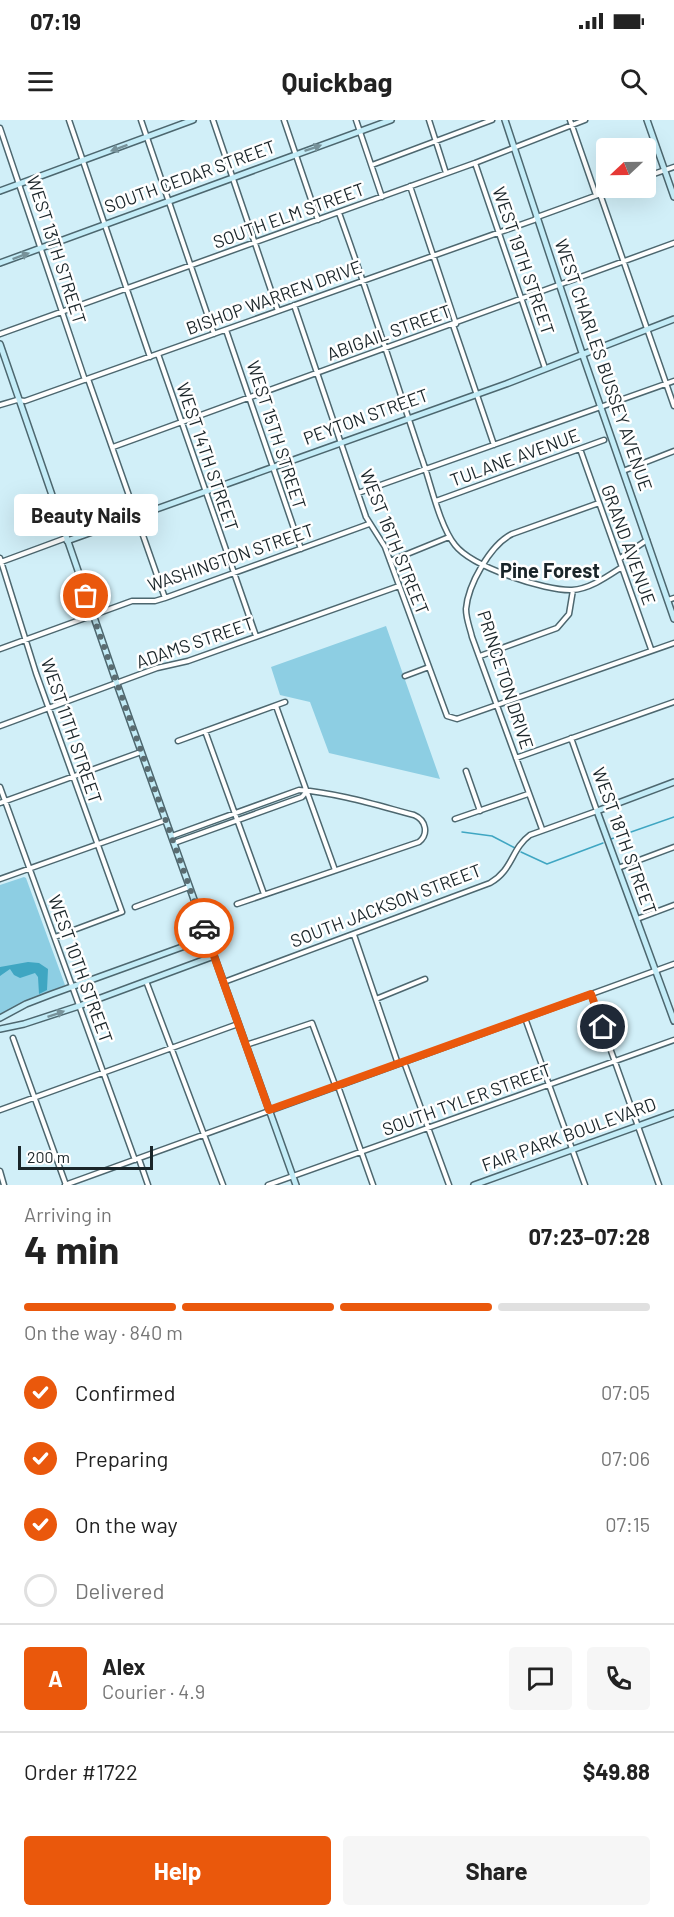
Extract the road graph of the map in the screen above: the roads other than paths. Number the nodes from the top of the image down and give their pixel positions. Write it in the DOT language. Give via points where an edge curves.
graph roads {
  1 [pos="69,120"];
  2 [pos="141,120"];
  3 [pos="193,120"];
  4 [pos="213,120"];
  5 [pos="284,120"];
  6 [pos="356,120"];
  7 [pos="391,120"];
  8 [pos="429,120"];
  9 [pos="492,120"];
  10 [pos="505,120"];
  11 [pos="585,120"];
  12 [pos="648,120"];
  13 [pos="571,123"];
  14 [pos="0,128"];
  15 [pos="360,131"];
  16 [pos="147,137"];
  17 [pos="436,140"];
  18 [pos="514,148"];
  19 [pos="295,154"];
  20 [pos="83,161"];
  21 [pos="475,163"];
  22 [pos="372,165"];
  23 [pos="674,167"];
  24 [pos="664,170"];
  25 [pos="446,173"];
  26 [pos="656,173"];
  27 [pos="232,178"];
  28 [pos="20,183"];
  29 [pos="410,186"];
  30 [pos="596,190"];
  31 [pos="0,191"];
  32 [pos="596,196"];
  33 [pos="382,197"];
  34 [pos="674,197"];
  35 [pos="599,198"];
  36 [pos="169,202"];
  37 [pos="339,213"];
  38 [pos="537,219"];
  39 [pos="318,220"];
  40 [pos="104,225"];
  41 [pos="499,233"];
  42 [pos="255,243"];
  43 [pos="674,243"];
  44 [pos="41,248"];
  45 [pos="431,256"];
  46 [pos="624,261"];
  47 [pos="0,263"];
  48 [pos="190,265"];
  49 [pos="363,280"];
  50 [pos="560,284"];
  51 [pos="127,289"];
  52 [pos="521,299"];
  53 [pos="294,305"];
  54 [pos="278,311"];
  55 [pos="62,312"];
  56 [pos="674,319"];
  57 [pos="454,324"];
  58 [pos="647,328"];
  59 [pos="226,330"];
  60 [pos="0,334"];
  61 [pos="214,334"];
  62 [pos="0,344"];
  63 [pos="386,349"];
  64 [pos="582,353"];
  65 [pos="158,354"];
  66 [pos="150,357"];
  67 [pos="545,368"];
  68 [pos="316,374"];
  69 [pos="87,379"];
  70 [pos="674,381"];
  71 [pos="666,384"];
  72 [pos="476,394"];
  73 [pos="249,398"];
  74 [pos="19,400"];
  75 [pos="0,405"];
  76 [pos="674,406"];
  77 [pos="600,408"];
  78 [pos="408,418"];
  79 [pos="180,423"];
  80 [pos="604,440"];
  81 [pos="340,442"];
  82 [pos="494,445"];
  83 [pos="112,447"];
  84 [pos="580,449"];
  85 [pos="674,451"];
  86 [pos="271,467"];
  87 [pos="426,469"];
  88 [pos="623,471"];
  89 [pos="204,491"];
  90 [pos="358,493"];
  91 [pos="436,501"];
  92 [pos="599,503"];
  93 [pos="135,516"];
  94 [pos="369,524"];
  95 [pos="450,537"];
  96 [pos="66,540"];
  97 [pos="647,540"];
  98 [pos="301,549"];
  99 [pos="619,559"];
  100 [pos="0,561"];
  101 [pos="390,561"];
  102 [pos="483,565"];
  103 [pos="622,567"];
  104 [pos="233,574"];
  105 [pos="399,586"];
  106 [pos="573,590"];
  107 [pos="165,598"];
  108 [pos="671,599"];
  109 [pos="93,615"];
  110 [pos="674,619"];
  111 [pos="256,636"];
  112 [pos="26,640"];
  113 [pos="674,643"];
  114 [pos="0,649"];
  115 [pos="651,649"];
  116 [pos="480,656"];
  117 [pos="429,667"];
  118 [pos="405,676"];
  119 [pos="117,684"];
  120 [pos="285,702"];
  121 [pos="674,702"];
  122 [pos="496,705"];
  123 [pos="276,706"];
  124 [pos="48,708"];
  125 [pos="0,726"];
  126 [pos="205,731"];
  127 [pos="571,738"];
  128 [pos="178,741"];
  129 [pos="141,752"];
  130 [pos="516,758"];
  131 [pos="466,771"];
  132 [pos="73,777"];
  133 [pos="674,782"];
  134 [pos="0,787"];
  135 [pos="307,791"];
  136 [pos="528,794"];
  137 [pos="3,802"];
  138 [pos="480,811"];
  139 [pos="597,811"];
  140 [pos="235,813"];
  141 [pos="455,819"];
  142 [pos="166,820"];
  143 [pos="237,820"];
  144 [pos="542,830"];
  145 [pos="172,836"];
  146 [pos="174,843"];
  147 [pos="98,845"];
  148 [pos="674,847"];
  149 [pos="618,868"];
  150 [pos="30,870"];
  151 [pos="336,870"];
  152 [pos="0,879"];
  153 [pos="189,887"];
  154 [pos="264,894"];
  155 [pos="237,904"];
  156 [pos="674,905"];
  157 [pos="135,907"];
  158 [pos="636,919"];
  159 [pos="354,935"];
  160 [pos="55,937"];
  161 [pos="207,938"];
  162 [pos="214,956"];
  163 [pos="674,964"];
  164 [pos="656,970"];
  165 [pos="425,980"];
  166 [pos="146,981"];
  167 [pos="224,982"];
  168 [pos="73,987"];
  169 [pos="591,994"];
  170 [pos="376,999"];
  171 [pos="79,1006"];
  172 [pos="0,1018"];
  173 [pos="525,1018"];
  174 [pos="674,1021"];
  175 [pos="238,1024"];
  176 [pos="0,1029"];
  177 [pos="13,1038"];
  178 [pos="674,1040"];
  179 [pos="246,1045"];
  180 [pos="171,1048"];
  181 [pos="615,1061"];
  182 [pos="404,1062"];
  183 [pos="398,1064"];
  184 [pos="103,1073"];
  185 [pos="337,1086"];
  186 [pos="548,1086"];
  187 [pos="35,1098"];
  188 [pos="0,1110"];
  189 [pos="269,1110"];
  190 [pos="674,1113"];
  191 [pos="638,1126"];
  192 [pos="428,1129"];
  193 [pos="204,1134"];
  194 [pos="572,1150"];
  195 [pos="361,1152"];
  196 [pos="137,1160"];
  197 [pos="0,1171"];
  198 [pos="293,1176"];
  199 [pos="77,1184"];
  200 [pos="4,1185"];
  201 [pos="65,1185"];
  202 [pos="148,1185"];
  203 [pos="223,1185"];
  204 [pos="268,1185"];
  205 [pos="296,1185"];
  206 [pos="373,1185"];
  207 [pos="449,1185"];
  208 [pos="474,1185"];
  209 [pos="585,1185"];
  210 [pos="659,1185"];
  1 -- 20 [label="street"];
  2 -- 16 [label="street"];
  3 -- 16 [label="street"];
  4 -- 27 [label="street"];
  5 -- 19 [label="street"];
  6 -- 15 [label="street"];
  7 -- 15 [label="street, SOUTH CEDAR STREET"];
  8 -- 17 [label="street"];
  9 -- 17 [label="street"];
  10 -- 18 [label="street, WEST CHARLES BUSSEY AVENUE"];
  11 -- 13 [label="street, SOUTH ELM STREET"];
  12 -- 24 [label="street"];
  13 -- 18 [label="street, SOUTH ELM STREET"];
  13 -- 30 [label="street"];
  14 -- 28 [label="street, WEST 13TH STREET"];
  19 -- 15 [label="street, SOUTH CEDAR STREET, one-way"];
  15 -- 22 [label="street"];
  16 -- 20 [label="street, one-way"];
  16 -- 36 [label="street"];
  17 -- 22 [label="street"];
  17 -- 25 [label="street"];
  18 -- 21 [label="street, SOUTH ELM STREET"];
  18 -- 38 [label="street, WEST CHARLES BUSSEY AVENUE"];
  19 -- 27 [label="street, SOUTH CEDAR STREET"];
  19 -- 39 [label="street"];
  20 -- 28 [label="street"];
  20 -- 40 [label="street"];
  21 -- 25 [label="street, SOUTH ELM STREET"];
  21 -- 41 [label="street, WEST 19TH STREET"];
  22 -- 33 [label="street"];
  23 -- 24 [label="street"];
  24 -- 26 [label="street"];
  24 -- 34 [label="street"];
  25 -- 29 [label="street, SOUTH ELM STREET"];
  27 -- 36 [label="street, SOUTH CEDAR STREET"];
  27 -- 42 [label="street"];
  28 -- 31 [label="street"];
  28 -- 44 [label="street, WEST 13TH STREET"];
  29 -- 33 [label="street, SOUTH ELM STREET"];
  29 -- 45 [label="street"];
  32 -- 38 [label="street, BISHOP WARREN DRIVE"];
  33 -- 37 [label="street, SOUTH ELM STREET"];
  35 -- 46 [label="street"];
  36 -- 40 [label="street, SOUTH CEDAR STREET"];
  36 -- 48 [label="street"];
  37 -- 39 [label="street, SOUTH ELM STREET"];
  37 -- 49 [label="street"];
  38 -- 41 [label="street, BISHOP WARREN DRIVE"];
  38 -- 50 [label="street, WEST CHARLES BUSSEY AVENUE"];
  39 -- 42 [label="street, SOUTH ELM STREET"];
  40 -- 44 [label="street, SOUTH CEDAR STREET"];
  40 -- 51 [label="street"];
  41 -- 45 [label="street, BISHOP WARREN DRIVE"];
  41 -- 52 [label="street, WEST 19TH STREET"];
  42 -- 48 [label="street, SOUTH ELM STREET"];
  42 -- 54 [label="street"];
  43 -- 46 [label="street, ABIGAIL STREET"];
  47 -- 44 [label="street, SOUTH CEDAR STREET, one-way"];
  44 -- 55 [label="street, WEST 13TH STREET"];
  45 -- 49 [label="street, BISHOP WARREN DRIVE"];
  45 -- 57 [label="street"];
  46 -- 50 [label="street, ABIGAIL STREET"];
  46 -- 58 [label="street"];
  48 -- 51 [label="street, SOUTH ELM STREET"];
  48 -- 61 [label="street"];
  49 -- 53 [label="street, BISHOP WARREN DRIVE"];
  49 -- 63 [label="street"];
  50 -- 52 [label="street, ABIGAIL STREET"];
  50 -- 64 [label="street, WEST CHARLES BUSSEY AVENUE"];
  51 -- 55 [label="street, SOUTH ELM STREET"];
  51 -- 66 [label="street"];
  52 -- 57 [label="street, ABIGAIL STREET"];
  52 -- 67 [label="street, WEST 19TH STREET"];
  53 -- 54 [label="street, BISHOP WARREN DRIVE"];
  53 -- 68 [label="street, WEST 16TH STREET"];
  54 -- 59 [label="street, BISHOP WARREN DRIVE"];
  55 -- 60 [label="street, SOUTH ELM STREET"];
  55 -- 69 [label="street, WEST 13TH STREET"];
  56 -- 58 [label="street, PEYTON STREET"];
  57 -- 63 [label="street, ABIGAIL STREET"];
  57 -- 72 [label="street"];
  58 -- 64 [label="street, PEYTON STREET"];
  58 -- 71 [label="street"];
  59 -- 61 [label="street, BISHOP WARREN DRIVE"];
  59 -- 73 [label="street, WEST 15TH STREET"];
  61 -- 65 [label="street, BISHOP WARREN DRIVE"];
  62 -- 74 [label="street"];
  63 -- 68 [label="street, ABIGAIL STREET"];
  63 -- 78 [label="street"];
  64 -- 67 [label="street, PEYTON STREET"];
  64 -- 77 [label="street, WEST CHARLES BUSSEY AVENUE"];
  65 -- 66 [label="street, BISHOP WARREN DRIVE"];
  65 -- 79 [label="street, WEST 14TH STREET"];
  66 -- 69 [label="street, BISHOP WARREN DRIVE"];
  67 -- 72 [label="street, PEYTON STREET"];
  68 -- 73 [label="street, ABIGAIL STREET"];
  68 -- 81 [label="street, WEST 16TH STREET"];
  69 -- 74 [label="street, BISHOP WARREN DRIVE"];
  69 -- 83 [label="street, WEST 13TH STREET"];
  70 -- 71 [label="street"];
  71 -- 76 [label="street"];
  71 -- 77 [label="street"];
  72 -- 78 [label="street, PEYTON STREET"];
  72 -- 82 [label="street"];
  73 -- 79 [label="street, ABIGAIL STREET"];
  73 -- 86 [label="street, WEST 15TH STREET"];
  74 -- 75 [label="street, BISHOP WARREN DRIVE"];
  74 -- 96 [label="street"];
  77 -- 82 [label="street"];
  77 -- 88 [label="street, WEST CHARLES BUSSEY AVENUE"];
  78 -- 81 [label="street, PEYTON STREET"];
  78 -- 87 [label="street"];
  79 -- 83 [label="street, ABIGAIL STREET"];
  79 -- 89 [label="street, WEST 14TH STREET"];
  80 -- 84 [label="street, TULANE AVENUE"];
  81 -- 86 [label="street, PEYTON STREET"];
  81 -- 90 [label="street, WEST 16TH STREET"];
  82 -- 87 [label="street"];
  83 -- 93 [label="street, WEST 13TH STREET"];
  84 -- 91 [label="street, TULANE AVENUE"];
  84 -- 92 [label="street, GRAND AVENUE"];
  85 -- 88 [label="street"];
  86 -- 89 [label="street, PEYTON STREET"];
  86 -- 98 [label="street, WEST 15TH STREET"];
  87 -- 90 [label="street"];
  87 -- 91 [label="street"];
  88 -- 97 [label="street, WEST CHARLES BUSSEY AVENUE"];
  89 -- 93 [label="street, PEYTON STREET"];
  89 -- 104 [label="street, WEST 14TH STREET"];
  90 -- 94 [label="street, WEST 16TH STREET"];
  91 -- 95 [label="street"];
  92 -- 99 [label="street, GRAND AVENUE"];
  92 -- 102 [label="street, PRINCETON DRIVE" via="506,537"];
  93 -- 96 [label="street, PEYTON STREET"];
  93 -- 107 [label="street, WEST 13TH STREET"];
  94 -- 98 [label="street, WASHINGTON STREET"];
  94 -- 101 [label="street, WEST 16TH STREET"];
  95 -- 101 [label="street"];
  95 -- 102 [label="street" via="464,554"];
  96 -- 100 [label="street, PEYTON STREET"];
  96 -- 109 [label="street"];
  97 -- 99 [label="street"];
  97 -- 108 [label="street, WEST CHARLES BUSSEY AVENUE"];
  98 -- 104 [label="street, WASHINGTON STREET"];
  99 -- 103 [label="street, GRAND AVENUE"];
  100 -- 112 [label="street, WEST 11TH STREET"];
  101 -- 105 [label="street, WEST 16TH STREET"];
  102 -- 106 [label="street" via="542,586"];
  102 -- 116 [label="street, PRINCETON DRIVE" via="466,609"];
  103 -- 106 [label="street"];
  103 -- 115 [label="street, GRAND AVENUE"];
  104 -- 107 [label="street, WASHINGTON STREET"];
  104 -- 111 [label="street, WEST 14TH STREET"];
  105 -- 111 [label="street, ADAMS STREET"];
  105 -- 117 [label="street, WEST 16TH STREET"];
  106 -- 116 [label="street" via="569,614 557,628"];
  107 -- 109 [label="street, WASHINGTON STREET" via="132,601"];
  108 -- 110 [label="street, WEST CHARLES BUSSEY AVENUE"];
  109 -- 112 [label="street, WASHINGTON STREET"];
  109 -- 119 [label="street"];
  111 -- 119 [label="street, ADAMS STREET"];
  112 -- 114 [label="street, WASHINGTON STREET"];
  112 -- 124 [label="street, WEST 11TH STREET"];
  113 -- 115 [label="street"];
  115 -- 122 [label="street"];
  116 -- 122 [label="street, PRINCETON DRIVE"];
  117 -- 118 [label="street"];
  117 -- 122 [label="street, WEST 16TH STREET" via="445,714 451,718"];
  119 -- 124 [label="street, ADAMS STREET"];
  119 -- 129 [label="street"];
  120 -- 123 [label="street"];
  121 -- 127 [label="street"];
  122 -- 130 [label="street, PRINCETON DRIVE"];
  123 -- 126 [label="street"];
  123 -- 135 [label="street"];
  124 -- 125 [label="street, ADAMS STREET"];
  124 -- 132 [label="street, WEST 11TH STREET"];
  126 -- 128 [label="street"];
  126 -- 140 [label="street"];
  127 -- 130 [label="street"];
  127 -- 139 [label="street, WEST 18TH STREET"];
  129 -- 132 [label="street"];
  129 -- 142 [label="street"];
  130 -- 136 [label="street, PRINCETON DRIVE"];
  131 -- 138 [label="street"];
  132 -- 137 [label="street"];
  132 -- 147 [label="street, WEST 11TH STREET"];
  133 -- 139 [label="street, SOUTH JACKSON STREET"];
  134 -- 137 [label="street, WEST 10TH STREET"];
  135 -- 140 [label="street" via="299,790"];
  135 -- 143 [label="street"];
  135 -- 151 [label="street"];
  135 -- 151 [label="street" via="349,798 422,821 425,831 419,842"];
  136 -- 138 [label="street"];
  136 -- 144 [label="street, PRINCETON DRIVE"];
  137 -- 150 [label="street, WEST 10TH STREET"];
  138 -- 141 [label="street"];
  139 -- 144 [label="street, SOUTH JACKSON STREET"];
  139 -- 149 [label="street, WEST 18TH STREET"];
  140 -- 143 [label="street"];
  140 -- 145 [label="street"];
  142 -- 145 [label="street"];
  142 -- 147 [label="street"];
  143 -- 146 [label="street"];
  143 -- 154 [label="street"];
  144 -- 159 [label="street, SOUTH JACKSON STREET" via="526,838 505,871 490,883"];
  145 -- 146 [label="street"];
  146 -- 153 [label="street"];
  147 -- 150 [label="street"];
  147 -- 160 [label="street, WEST 11TH STREET" via="122,912"];
  148 -- 149 [label="street"];
  149 -- 158 [label="street, WEST 18TH STREET"];
  150 -- 152 [label="street"];
  150 -- 160 [label="street, WEST 10TH STREET"];
  151 -- 154 [label="street"];
  153 -- 157 [label="street"];
  153 -- 161 [label="street"];
  154 -- 155 [label="street"];
  156 -- 158 [label="street"];
  158 -- 164 [label="street, WEST 18TH STREET"];
  159 -- 167 [label="street, SOUTH JACKSON STREET"];
  159 -- 170 [label="street"];
  160 -- 168 [label="street, WEST 10TH STREET"];
  161 -- 162 [label="street"];
  161 -- 168 [label="street"];
  162 -- 166 [label="street"];
  162 -- 167 [label="street"];
  163 -- 164 [label="street"];
  164 -- 169 [label="street"];
  164 -- 174 [label="street, WEST 18TH STREET"];
  165 -- 170 [label="street"];
  166 -- 171 [label="street"];
  166 -- 180 [label="street"];
  167 -- 175 [label="street"];
  168 -- 171 [label="street, WEST 10TH STREET"];
  168 -- 172 [label="street"];
  169 -- 173 [label="street"];
  169 -- 181 [label="street"];
  170 -- 183 [label="street"];
  176 -- 171 [label="street, one-way"];
  171 -- 184 [label="street, WEST 10TH STREET"];
  173 -- 182 [label="street"];
  173 -- 186 [label="street"];
  175 -- 179 [label="street"];
  175 -- 180 [label="street"];
  177 -- 187 [label="street"];
  178 -- 181 [label="street, SOUTH TYLER STREET"];
  179 -- 185 [label="street" via="312,1023"];
  179 -- 189 [label="street"];
  180 -- 184 [label="street"];
  180 -- 193 [label="street"];
  181 -- 186 [label="street, SOUTH TYLER STREET"];
  181 -- 191 [label="street"];
  182 -- 183 [label="street"];
  182 -- 192 [label="street"];
  183 -- 185 [label="street"];
  184 -- 187 [label="street"];
  184 -- 196 [label="street, WEST 10TH STREET"];
  185 -- 189 [label="street"];
  185 -- 195 [label="street"];
  186 -- 192 [label="street, SOUTH TYLER STREET"];
  186 -- 194 [label="street"];
  187 -- 188 [label="street"];
  187 -- 201 [label="street"];
  189 -- 193 [label="street"];
  189 -- 198 [label="street"];
  190 -- 191 [label="street, FAIR PARK BOULEVARD"];
  191 -- 194 [label="street, FAIR PARK BOULEVARD"];
  191 -- 210 [label="street"];
  192 -- 195 [label="street, SOUTH TYLER STREET"];
  192 -- 207 [label="street"];
  193 -- 196 [label="street"];
  193 -- 203 [label="street"];
  194 -- 208 [label="street, FAIR PARK BOULEVARD"];
  194 -- 209 [label="street"];
  195 -- 198 [label="street, SOUTH TYLER STREET"];
  195 -- 206 [label="street"];
  196 -- 199 [label="street"];
  196 -- 202 [label="street, WEST 10TH STREET"];
  197 -- 200 [label="street"];
  198 -- 204 [label="street, SOUTH TYLER STREET"];
  198 -- 205 [label="street"];
  199 -- 201 [label="street"];
}
